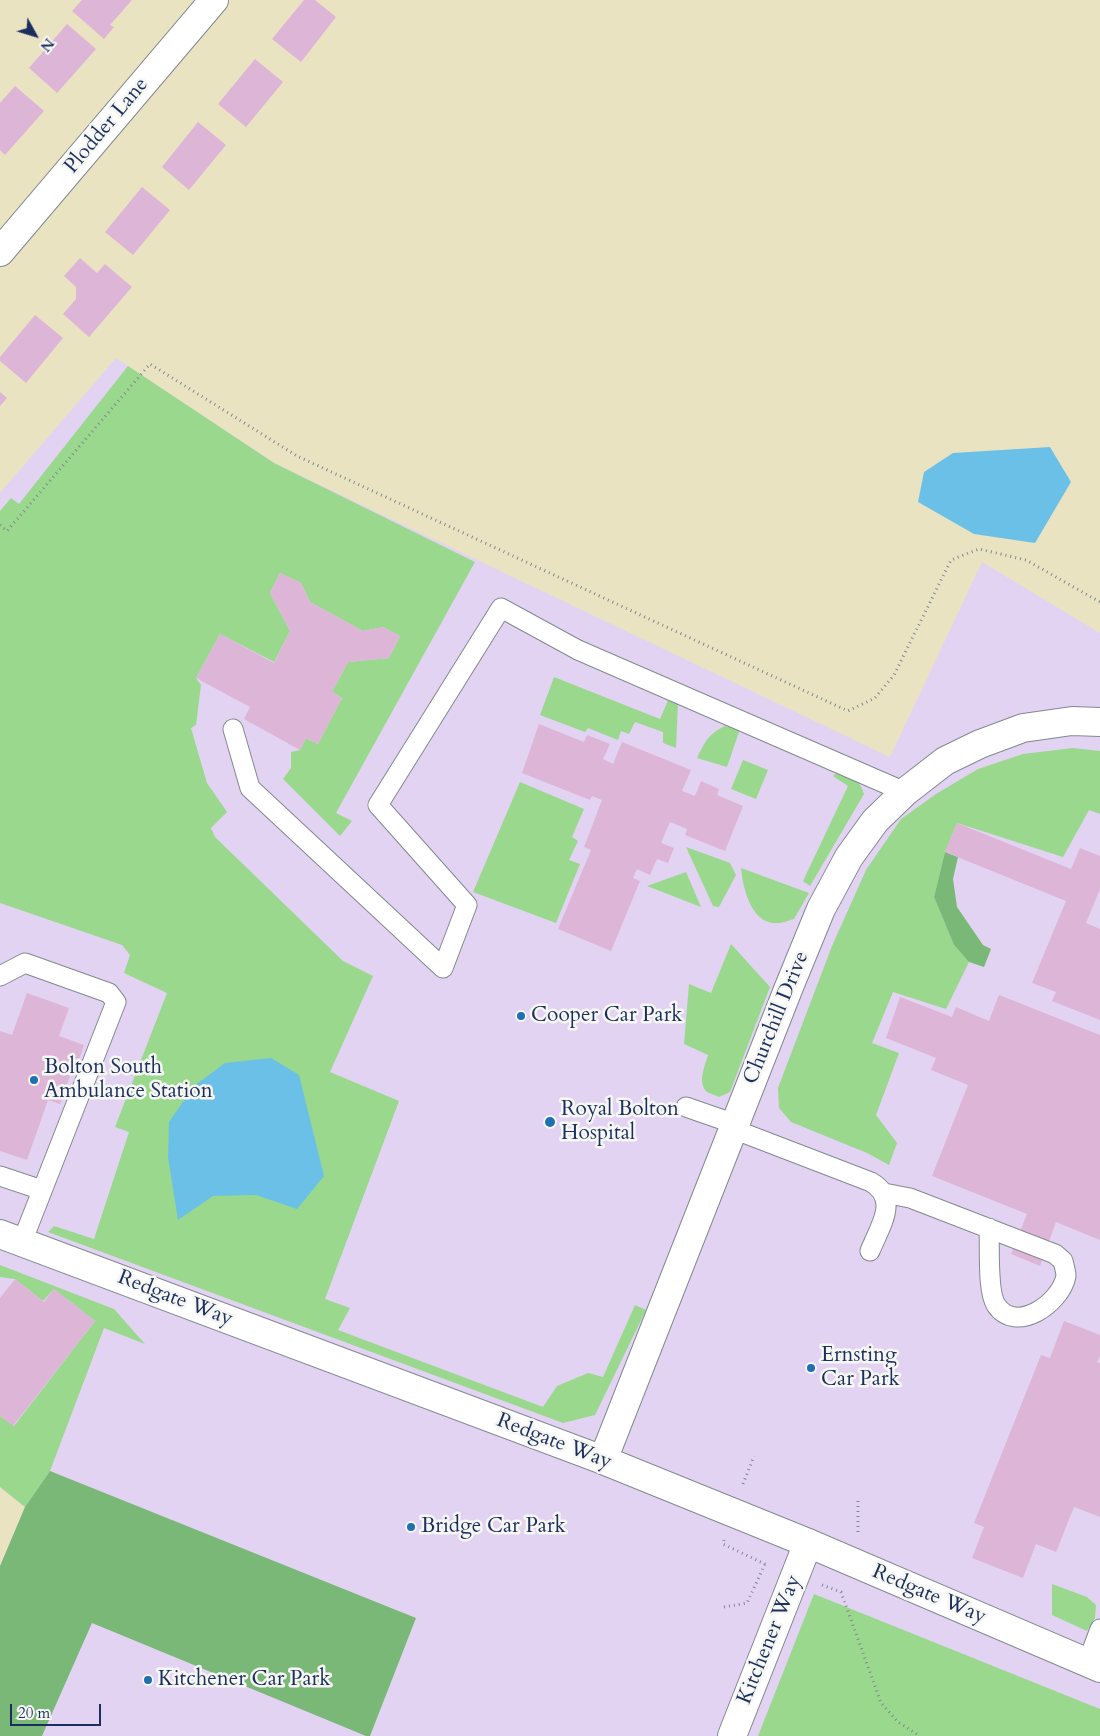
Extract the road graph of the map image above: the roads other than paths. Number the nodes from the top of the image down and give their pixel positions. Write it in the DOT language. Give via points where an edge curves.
graph roads {
  1 [pos="214,0"];
  2 [pos="0,252"];
  3 [pos="1100,722"];
  4 [pos="233,729"];
  5 [pos="905,792"];
  6 [pos="0,976"];
  7 [pos="686,1107"];
  8 [pos="734,1127"];
  9 [pos="0,1176"];
  10 [pos="42,1190"];
  11 [pos="884,1193"];
  12 [pos="989,1228"];
  13 [pos="11,1238"];
  14 [pos="870,1251"];
  15 [pos="602,1460"];
  16 [pos="808,1543"];
  17 [pos="1100,1629"];
  18 [pos="1094,1666"];
  19 [pos="732,1736"];
  1 -- 2 [label="street, Plodder Lane"];
  3 -- 5 [label="street, Churchill Drive" via="1072,721 1015,731 945,760"];
  4 -- 5 [label="lane" via="250,788 443,968 467,905 378,805 501,608 578,650"];
  5 -- 8 [label="street, Churchill Drive" via="875,821 849,857 821,909"];
  6 -- 10 [label="lane" via="25,963 109,993 116,1002"];
  7 -- 8 [label="lane"];
  8 -- 11 [label="lane" via="870,1182"];
  8 -- 15 [label="street, Churchill Drive"];
  9 -- 10 [label="lane"];
  10 -- 13 [label="lane"];
  11 -- 12 [label="lane" via="910,1198"];
  11 -- 14 [label="lane" via="887,1201 885,1212"];
  12 -- 12 [label="lane" via="1055,1254 1063,1261 1066,1276 1057,1295 1044,1308 1024,1317 1011,1317 997,1306 991,1292"];
  13 -- 15 [label="street, Redgate Way"];
  15 -- 16 [label="street, Redgate Way"];
  16 -- 18 [label="street, Redgate Way"];
  16 -- 19 [label="street, Kitchener Way"];
  17 -- 18 [label="lane"];
}
